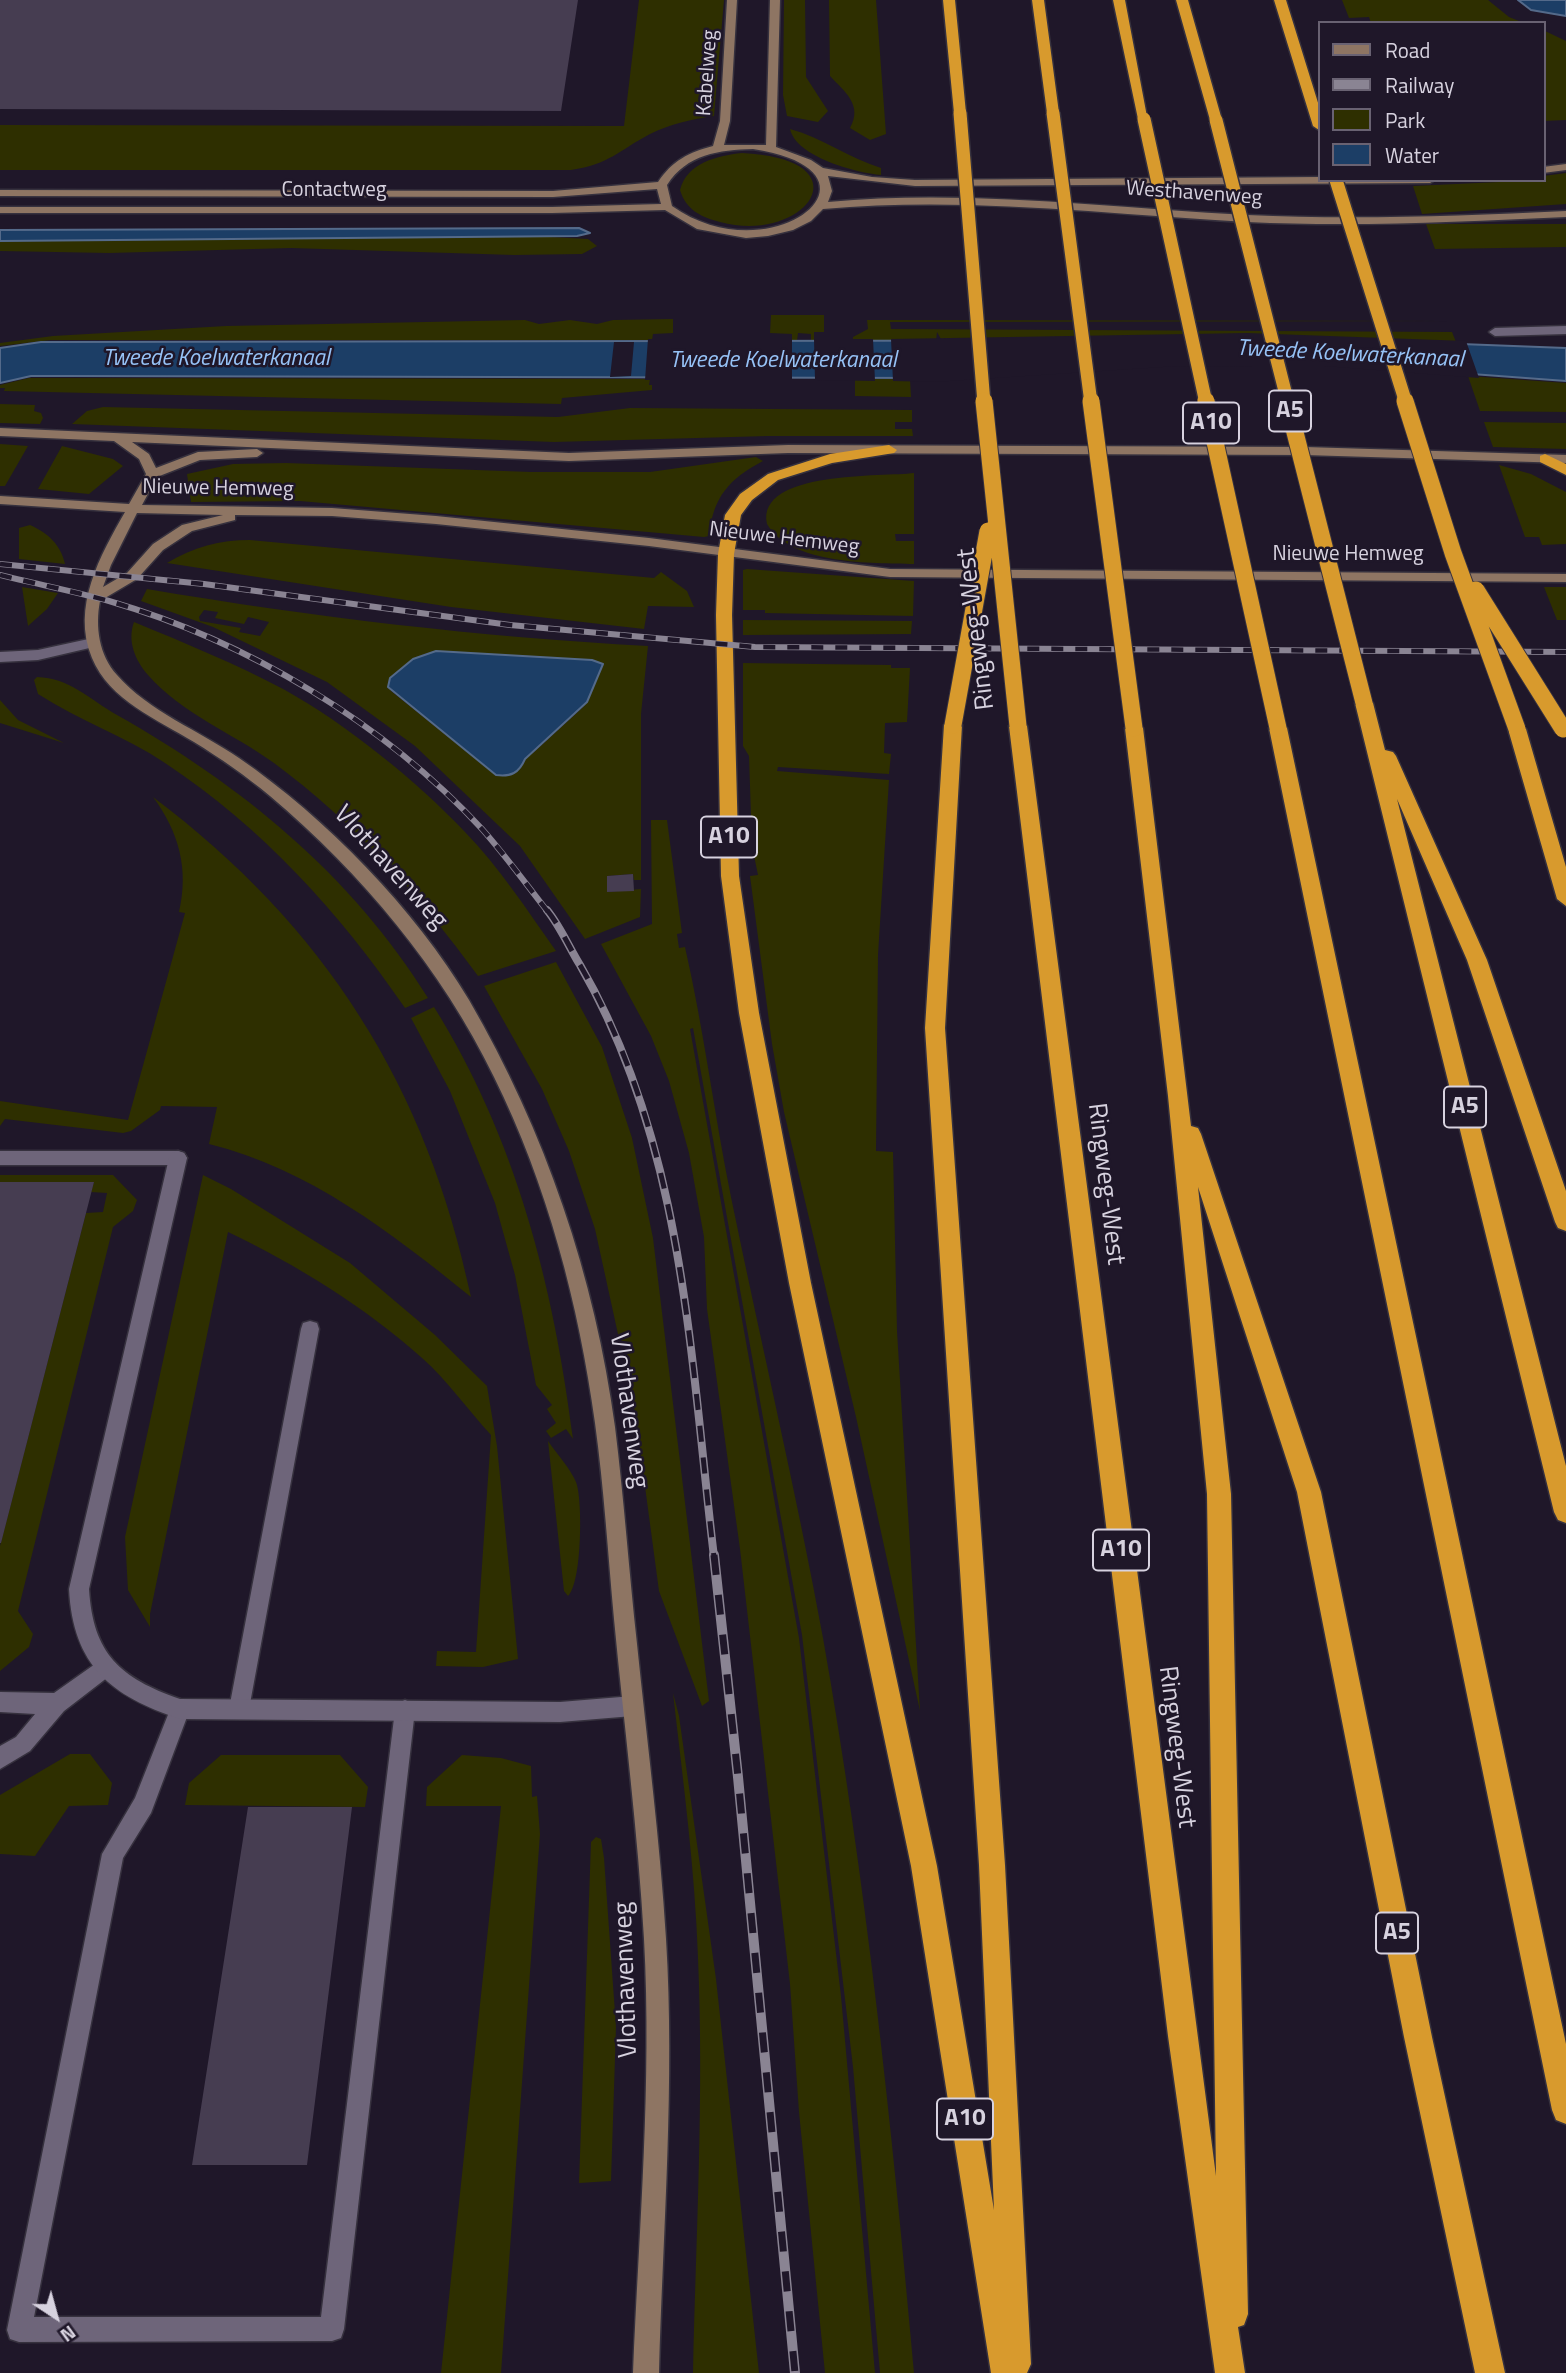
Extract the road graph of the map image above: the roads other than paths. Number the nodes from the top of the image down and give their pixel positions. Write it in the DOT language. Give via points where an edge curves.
graph roads {
  1 [pos="732,0"];
  2 [pos="775,0"];
  3 [pos="949,0"];
  4 [pos="1038,0"];
  5 [pos="1119,0"];
  6 [pos="1182,0"];
  7 [pos="1280,0"];
  8 [pos="1318,123"];
  9 [pos="718,148"];
  10 [pos="771,148"];
  11 [pos="1566,167"];
  12 [pos="1545,170"];
  13 [pos="819,171"];
  14 [pos="1318,181"];
  15 [pos="1337,182"];
  16 [pos="662,185"];
  17 [pos="0,193"];
  18 [pos="821,206"];
  19 [pos="667,207"];
  20 [pos="0,210"];
  21 [pos="1566,214"];
  22 [pos="1566,330"];
  23 [pos="1496,332"];
  24 [pos="0,432"];
  25 [pos="116,436"];
  26 [pos="348,447"];
  27 [pos="889,450"];
  28 [pos="1545,458"];
  29 [pos="1566,458"];
  30 [pos="1566,470"];
  31 [pos="152,474"];
  32 [pos="0,500"];
  33 [pos="135,509"];
  34 [pos="993,509"];
  35 [pos="282,510"];
  36 [pos="1452,552"];
  37 [pos="726,554"];
  38 [pos="1566,578"];
  39 [pos="95,598"];
  40 [pos="93,643"];
  41 [pos="0,657"];
  42 [pos="1364,703"];
  43 [pos="1565,732"];
  44 [pos="1566,899"];
  45 [pos="1178,1096"];
  46 [pos="0,1158"];
  47 [pos="1566,1222"];
  48 [pos="310,1329"];
  49 [pos="1566,1512"];
  50 [pos="105,1668"];
  51 [pos="0,1702"];
  52 [pos="57,1704"];
  53 [pos="633,1706"];
  54 [pos="180,1709"];
  55 [pos="239,1709"];
  56 [pos="405,1710"];
  57 [pos="0,1758"];
  58 [pos="1566,2110"];
  59 [pos="646,2373"];
  60 [pos="1006,2373"];
  61 [pos="1017,2373"];
  62 [pos="1232,2373"];
  63 [pos="1490,2373"];
  1 -- 9 [label="main road, Kabelweg" via="725,121"];
  2 -- 10 [label="main road"];
  3 -- 34 [label="highway, Ringweg-West / A10, bridge"];
  4 -- 45 [label="highway, Ringweg-West / A5, bridge"];
  5 -- 58 [label="highway, A10, bridge" via="1278,728"];
  6 -- 42 [label="highway, A5, bridge"];
  7 -- 8 [label="highway"];
  9 -- 10 [label="main road"];
  9 -- 16 [label="main road" via="686,159"];
  10 -- 13 [label="main road" via="799,157"];
  11 -- 12 [label="main road"];
  13 -- 14 [label="main road, Westhavenweg" via="915,183"];
  13 -- 18 [label="main road" via="826,182"];
  15 -- 36 [label="highway, bridge"];
  16 -- 17 [label="main road, Contactweg" via="552,194"];
  16 -- 19 [label="main road"];
  18 -- 19 [label="main road" via="794,225 754,234 711,231 678,217"];
  18 -- 21 [label="main road, Westhavenweg" via="878,199 973,198 1315,220"];
  19 -- 20 [label="main road, Contactweg"];
  22 -- 23 [label="street"];
  24 -- 25 [label="main road, Nieuwe Hemweg"];
  25 -- 26 [label="main road, Nieuwe Hemweg"];
  25 -- 31 [label="main road" via="144,457"];
  26 -- 27 [label="main road, Nieuwe Hemweg" via="569,457"];
  26 -- 31 [label="main road" via="198,456"];
  27 -- 28 [label="main road, Nieuwe Hemweg" via="1305,451"];
  27 -- 37 [label="highway, A10" via="830,459 792,470 757,488 733,515"];
  28 -- 29 [label="main road, Nieuwe Hemweg"];
  28 -- 30 [label="highway"];
  31 -- 33 [label="main road, Vlothavenweg"];
  32 -- 33 [label="main road, Nieuwe Hemweg"];
  33 -- 35 [label="main road, Nieuwe Hemweg"];
  33 -- 39 [label="main road, Vlothavenweg" via="112,548"];
  34 -- 61 [label="highway, A10, bridge" via="953,725 935,1028 992,1865"];
  34 -- 62 [label="highway, Ringweg-West / A10, bridge" via="1182,2036"];
  35 -- 37 [label="main road, Nieuwe Hemweg" via="436,520"];
  35 -- 39 [label="main road" via="187,528 158,547 132,576"];
  36 -- 43 [label="highway, bridge"];
  36 -- 44 [label="highway, bridge" via="1517,729"];
  37 -- 38 [label="main road, Nieuwe Hemweg" via="890,573"];
  37 -- 60 [label="highway, A10" via="730,876 748,1013 800,1283 925,1866"];
  39 -- 40 [label="main road, Vlothavenweg"];
  40 -- 41 [label="street" via="38,655"];
  40 -- 53 [label="main road, Vlothavenweg" via="100,661 124,691 253,775 352,860 424,945 496,1060 548,1181 587,1325 604,1424"];
  42 -- 47 [label="highway, A5" via="1477,960"];
  42 -- 49 [label="highway, A5"];
  45 -- 62 [label="highway, Ringweg-West / A5" via="1219,1494"];
  45 -- 63 [label="highway, A5" via="1309,1492"];
  46 -- 50 [label="street" via="178,1158 79,1589 83,1630"];
  48 -- 55 [label="street"];
  50 -- 52 [label="street"];
  50 -- 54 [label="street" via="149,1700"];
  51 -- 52 [label="street"];
  52 -- 57 [label="street" via="23,1744"];
  53 -- 56 [label="street" via="560,1712"];
  53 -- 59 [label="main road, Vlothavenweg" via="651,1878 658,2048"];
  54 -- 55 [label="street"];
  54 -- 56 [label="street" via="143,1805 113,1854 19,2330 332,2329"];
  55 -- 56 [label="street"];
}
